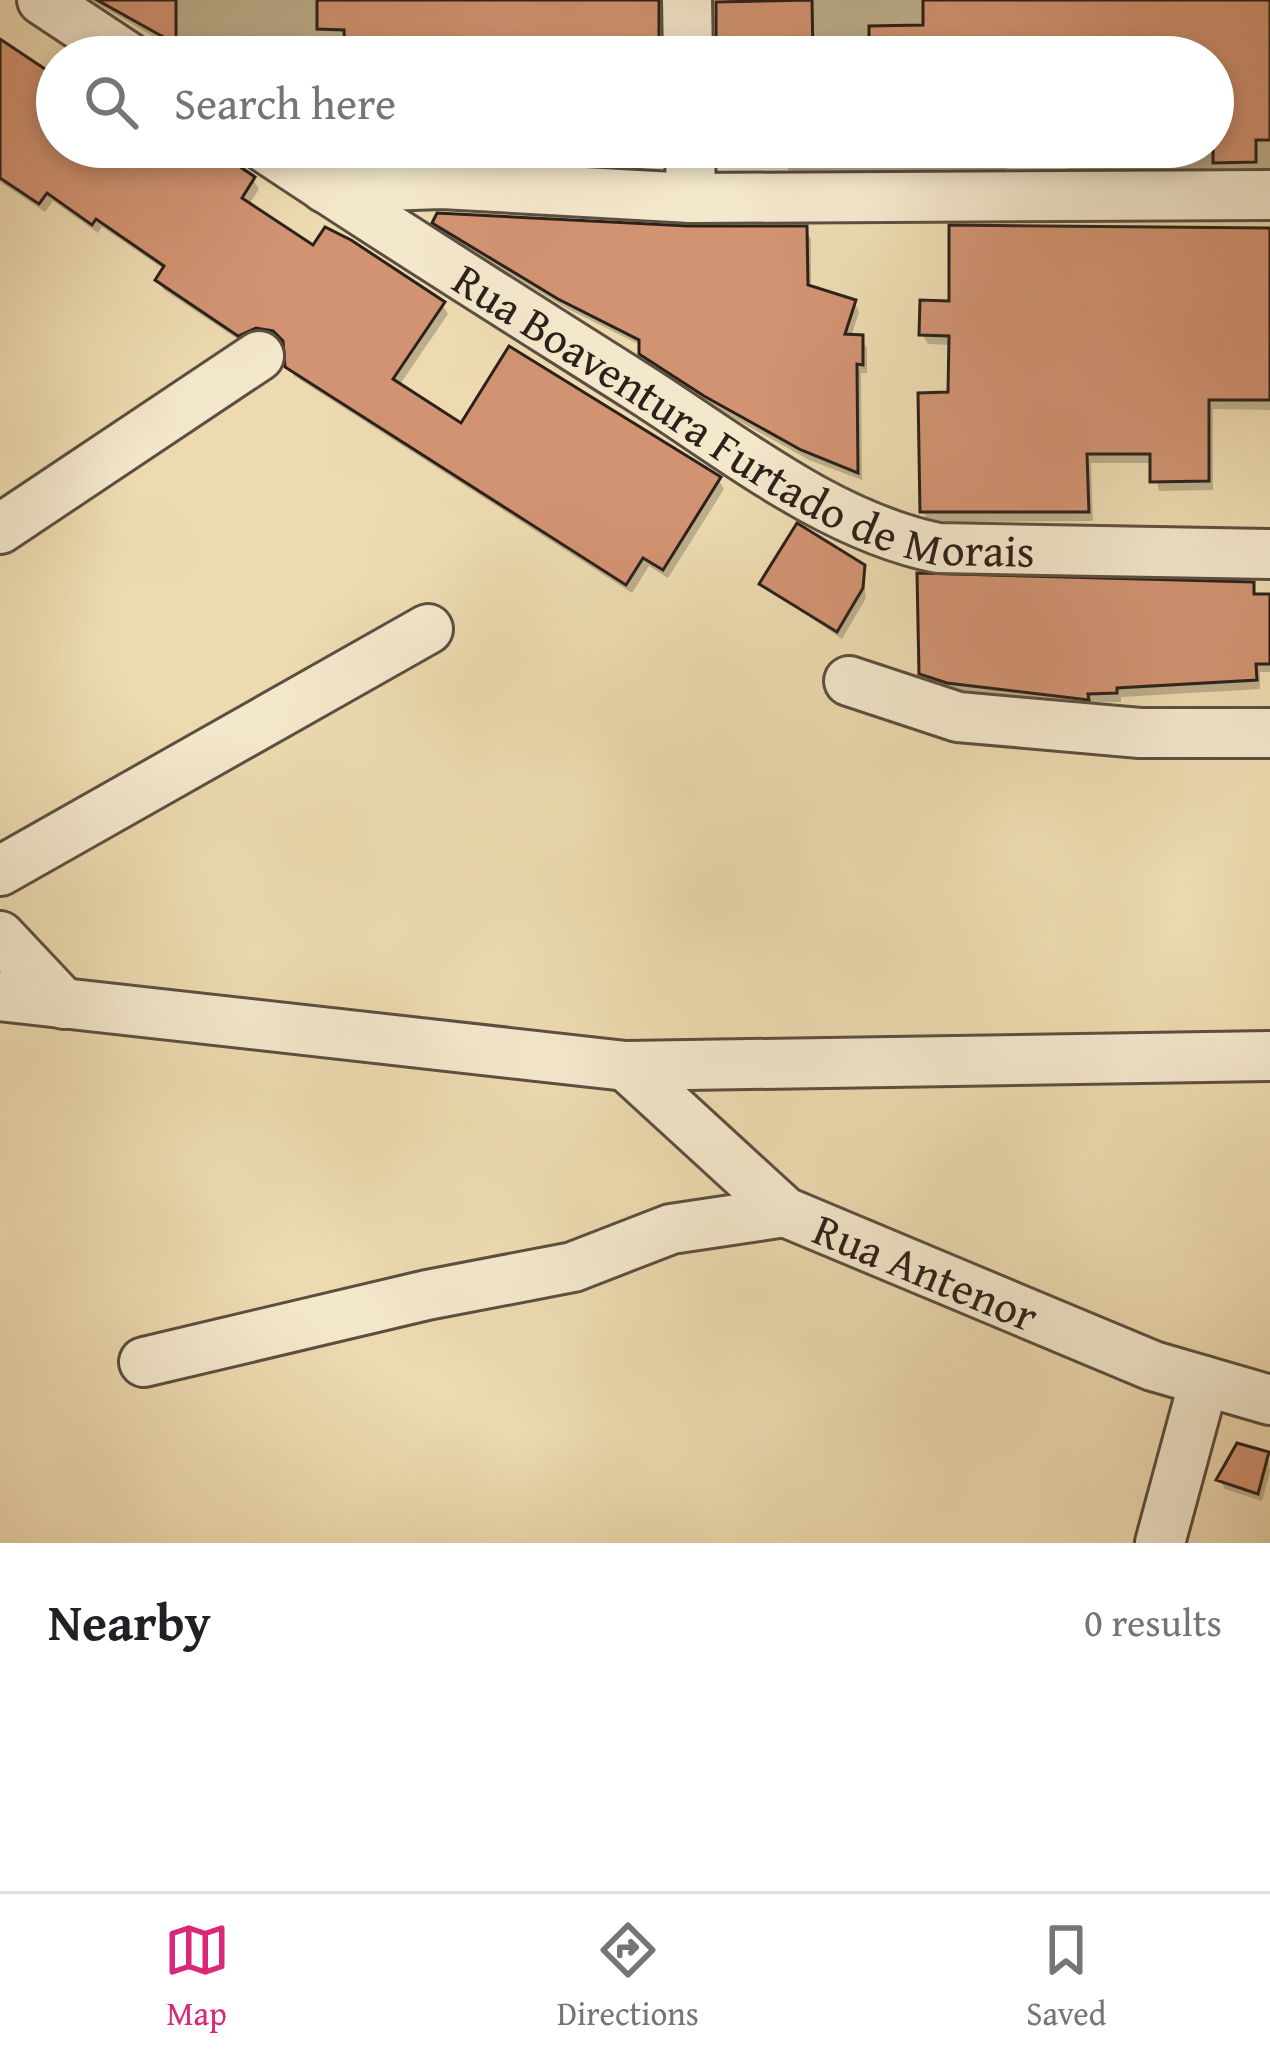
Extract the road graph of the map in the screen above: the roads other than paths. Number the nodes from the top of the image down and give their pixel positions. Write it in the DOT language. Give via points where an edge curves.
graph roads {
  1 [pos="42,0"];
  2 [pos="687,0"];
  3 [pos="96,36"];
  4 [pos="688,36"];
  5 [pos="295,168"];
  6 [pos="690,168"];
  7 [pos="325,188"];
  8 [pos="1270,196"];
  9 [pos="691,198"];
  10 [pos="260,356"];
  11 [pos="0,529"];
  12 [pos="1270,554"];
  13 [pos="428,629"];
  14 [pos="849,681"];
  15 [pos="1270,734"];
  16 [pos="0,871"];
  17 [pos="0,936"];
  18 [pos="0,996"];
  19 [pos="64,1004"];
  20 [pos="1270,1056"];
  21 [pos="626,1066"];
  22 [pos="785,1212"];
  23 [pos="145,1362"];
  24 [pos="1204,1381"];
  25 [pos="1270,1400"];
  26 [pos="1160,1543"];
  1 -- 3 [label="street"];
  2 -- 4 [label="street"];
  5 -- 7 [label="street, Rua Boaventura Furtado de Morais"];
  6 -- 9 [label="street"];
  7 -- 9 [label="street" via="442,184"];
  7 -- 12 [label="street, Rua Boaventura Furtado de Morais" via="706,430 896,539 938,548"];
  8 -- 9 [label="street"];
  10 -- 11 [label="street"];
  13 -- 16 [label="street"];
  14 -- 15 [label="street" via="958,717 1140,733"];
  17 -- 19 [label="street"];
  18 -- 19 [label="street"];
  19 -- 21 [label="street"];
  20 -- 21 [label="street"];
  21 -- 22 [label="street, Rua Antenor"];
  22 -- 23 [label="street" via="671,1229 573,1267"];
  22 -- 24 [label="street, Rua Antenor"];
  24 -- 25 [label="street, Rua Antenor"];
  24 -- 26 [label="street"];
}
